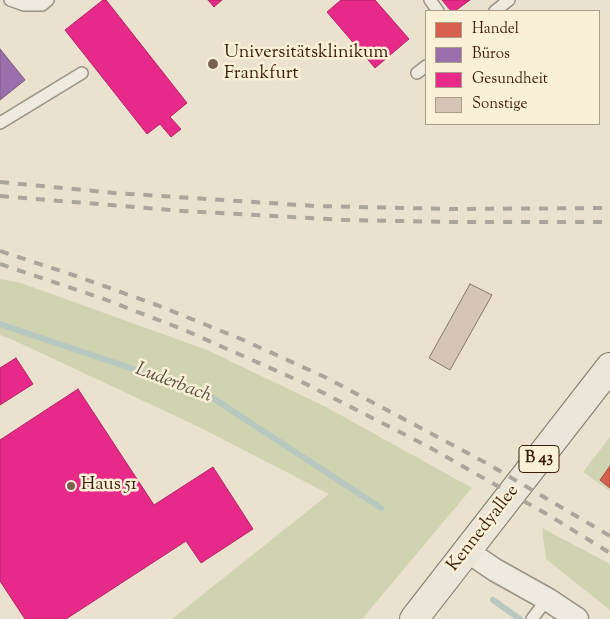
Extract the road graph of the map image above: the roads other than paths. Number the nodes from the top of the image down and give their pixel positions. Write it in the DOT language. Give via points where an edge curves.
graph roads {
  1 [pos="10,0"];
  2 [pos="48,0"];
  3 [pos="509,0"];
  4 [pos="496,10"];
  5 [pos="425,67"];
  6 [pos="82,73"];
  7 [pos="417,73"];
  8 [pos="0,123"];
  9 [pos="610,367"];
  10 [pos="467,551"];
  11 [pos="538,612"];
  12 [pos="414,619"];
  13 [pos="577,619"];
  1 -- 2 [label="lane" via="24,5 42,5"];
  3 -- 4 [label="lane"];
  5 -- 7 [label="lane"];
  6 -- 8 [label="lane"];
  9 -- 10 [label="main road, Kennedyallee / B 43"];
  10 -- 11 [label="street" via="495,570"];
  10 -- 12 [label="main road, Kennedyallee / B 43"];
  11 -- 13 [label="street"];
}
